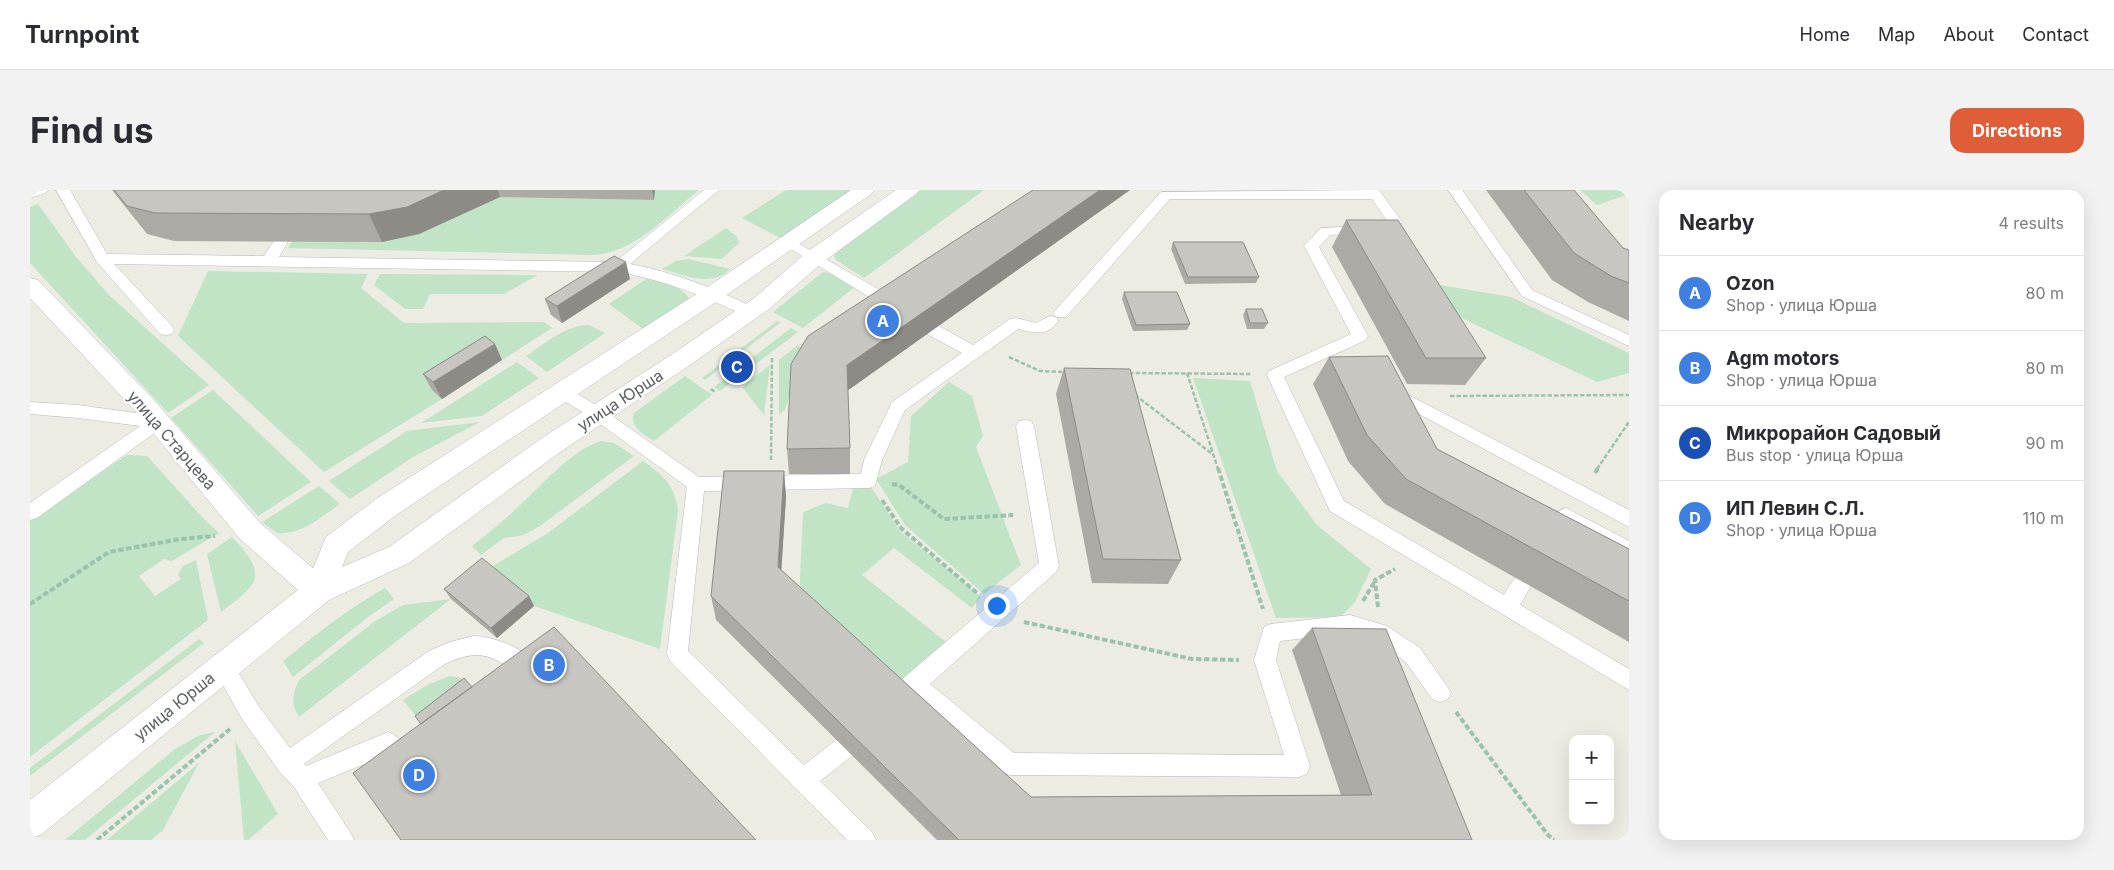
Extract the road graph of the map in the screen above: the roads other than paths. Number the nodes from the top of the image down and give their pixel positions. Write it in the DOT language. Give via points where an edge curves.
graph roads {
  1 [pos="41,190"];
  2 [pos="63,190"];
  3 [pos="712,190"];
  4 [pos="864,190"];
  5 [pos="909,190"];
  6 [pos="1455,190"];
  7 [pos="1374,192"];
  8 [pos="30,194"];
  9 [pos="1390,230"];
  10 [pos="281,241"];
  11 [pos="789,242"];
  12 [pos="1405,252"];
  13 [pos="815,256"];
  14 [pos="102,259"];
  15 [pos="269,261"];
  16 [pos="618,267"];
  17 [pos="30,285"];
  18 [pos="714,293"];
  19 [pos="894,306"];
  20 [pos="750,312"];
  21 [pos="166,330"];
  22 [pos="933,330"];
  23 [pos="1629,340"];
  24 [pos="974,353"];
  25 [pos="562,392"];
  26 [pos="1399,396"];
  27 [pos="30,408"];
  28 [pos="598,414"];
  29 [pos="158,422"];
  30 [pos="1025,426"];
  31 [pos="696,484"];
  32 [pos="1581,494"];
  33 [pos="30,513"];
  34 [pos="1629,520"];
  35 [pos="1629,550"];
  36 [pos="1523,582"];
  37 [pos="319,591"];
  38 [pos="1507,608"];
  39 [pos="1265,660"];
  40 [pos="224,666"];
  41 [pos="528,670"];
  42 [pos="1629,680"];
  43 [pos="914,684"];
  44 [pos="1440,692"];
  45 [pos="896,698"];
  46 [pos="844,748"];
  47 [pos="287,763"];
  48 [pos="404,763"];
  49 [pos="302,779"];
  50 [pos="803,780"];
  51 [pos="30,822"];
  52 [pos="342,840"];
  53 [pos="864,840"];
  1 -- 8 [label="lane"];
  2 -- 14 [label="lane"];
  3 -- 16 [label="lane"];
  4 -- 11 [label="street"];
  5 -- 13 [label="street, улица Юрша"];
  6 -- 23 [label="lane" via="1527,293"];
  7 -- 9 [label="lane" via="1395,222"];
  7 -- 24 [label="lane" via="1166,195 1055,317 1038,329 1016,323"];
  9 -- 12 [label="lane"];
  9 -- 38 [label="lane" via="1326,232 1311,246 1360,336 1275,375 1337,506"];
  10 -- 15 [label="lane"];
  11 -- 13 [label="lane"];
  11 -- 18 [label="street"];
  13 -- 19 [label="lane"];
  13 -- 20 [label="street, улица Юрша"];
  14 -- 15 [label="lane"];
  14 -- 21 [label="lane"];
  15 -- 16 [label="lane"];
  16 -- 18 [label="lane" via="650,272"];
  17 -- 29 [label="street, улица Старцева"];
  18 -- 20 [label="lane"];
  18 -- 25 [label="street"];
  20 -- 28 [label="street, улица Юрша"];
  22 -- 24 [label="lane"];
  24 -- 31 [label="lane" via="898,406 873,460 869,481"];
  25 -- 28 [label="lane"];
  25 -- 37 [label="street" via="386,507 336,545"];
  26 -- 32 [label="lane"];
  27 -- 29 [label="lane" via="64,409"];
  28 -- 31 [label="lane"];
  28 -- 37 [label="street, улица Юрша" via="399,555"];
  29 -- 33 [label="lane"];
  29 -- 37 [label="street, улица Старцева" via="250,531"];
  30 -- 43 [label="lane" via="1048,566"];
  31 -- 50 [label="lane" via="677,654"];
  32 -- 34 [label="lane"];
  32 -- 35 [label="lane" via="1561,523"];
  36 -- 38 [label="lane"];
  37 -- 40 [label="street, улица Юрша"];
  38 -- 42 [label="lane"];
  39 -- 43 [label="lane" via="1299,766 1010,764"];
  39 -- 44 [label="lane" via="1271,633 1350,624 1380,632 1413,654"];
  40 -- 47 [label="lane" via="250,712"];
  40 -- 51 [label="street, улица Юрша"];
  41 -- 47 [label="lane" via="493,648 479,644 460,646 436,658"];
  43 -- 45 [label="lane"];
  46 -- 50 [label="lane"];
  47 -- 49 [label="lane"];
  48 -- 49 [label="lane" via="388,743"];
  49 -- 52 [label="lane"];
  50 -- 53 [label="lane"];
}
